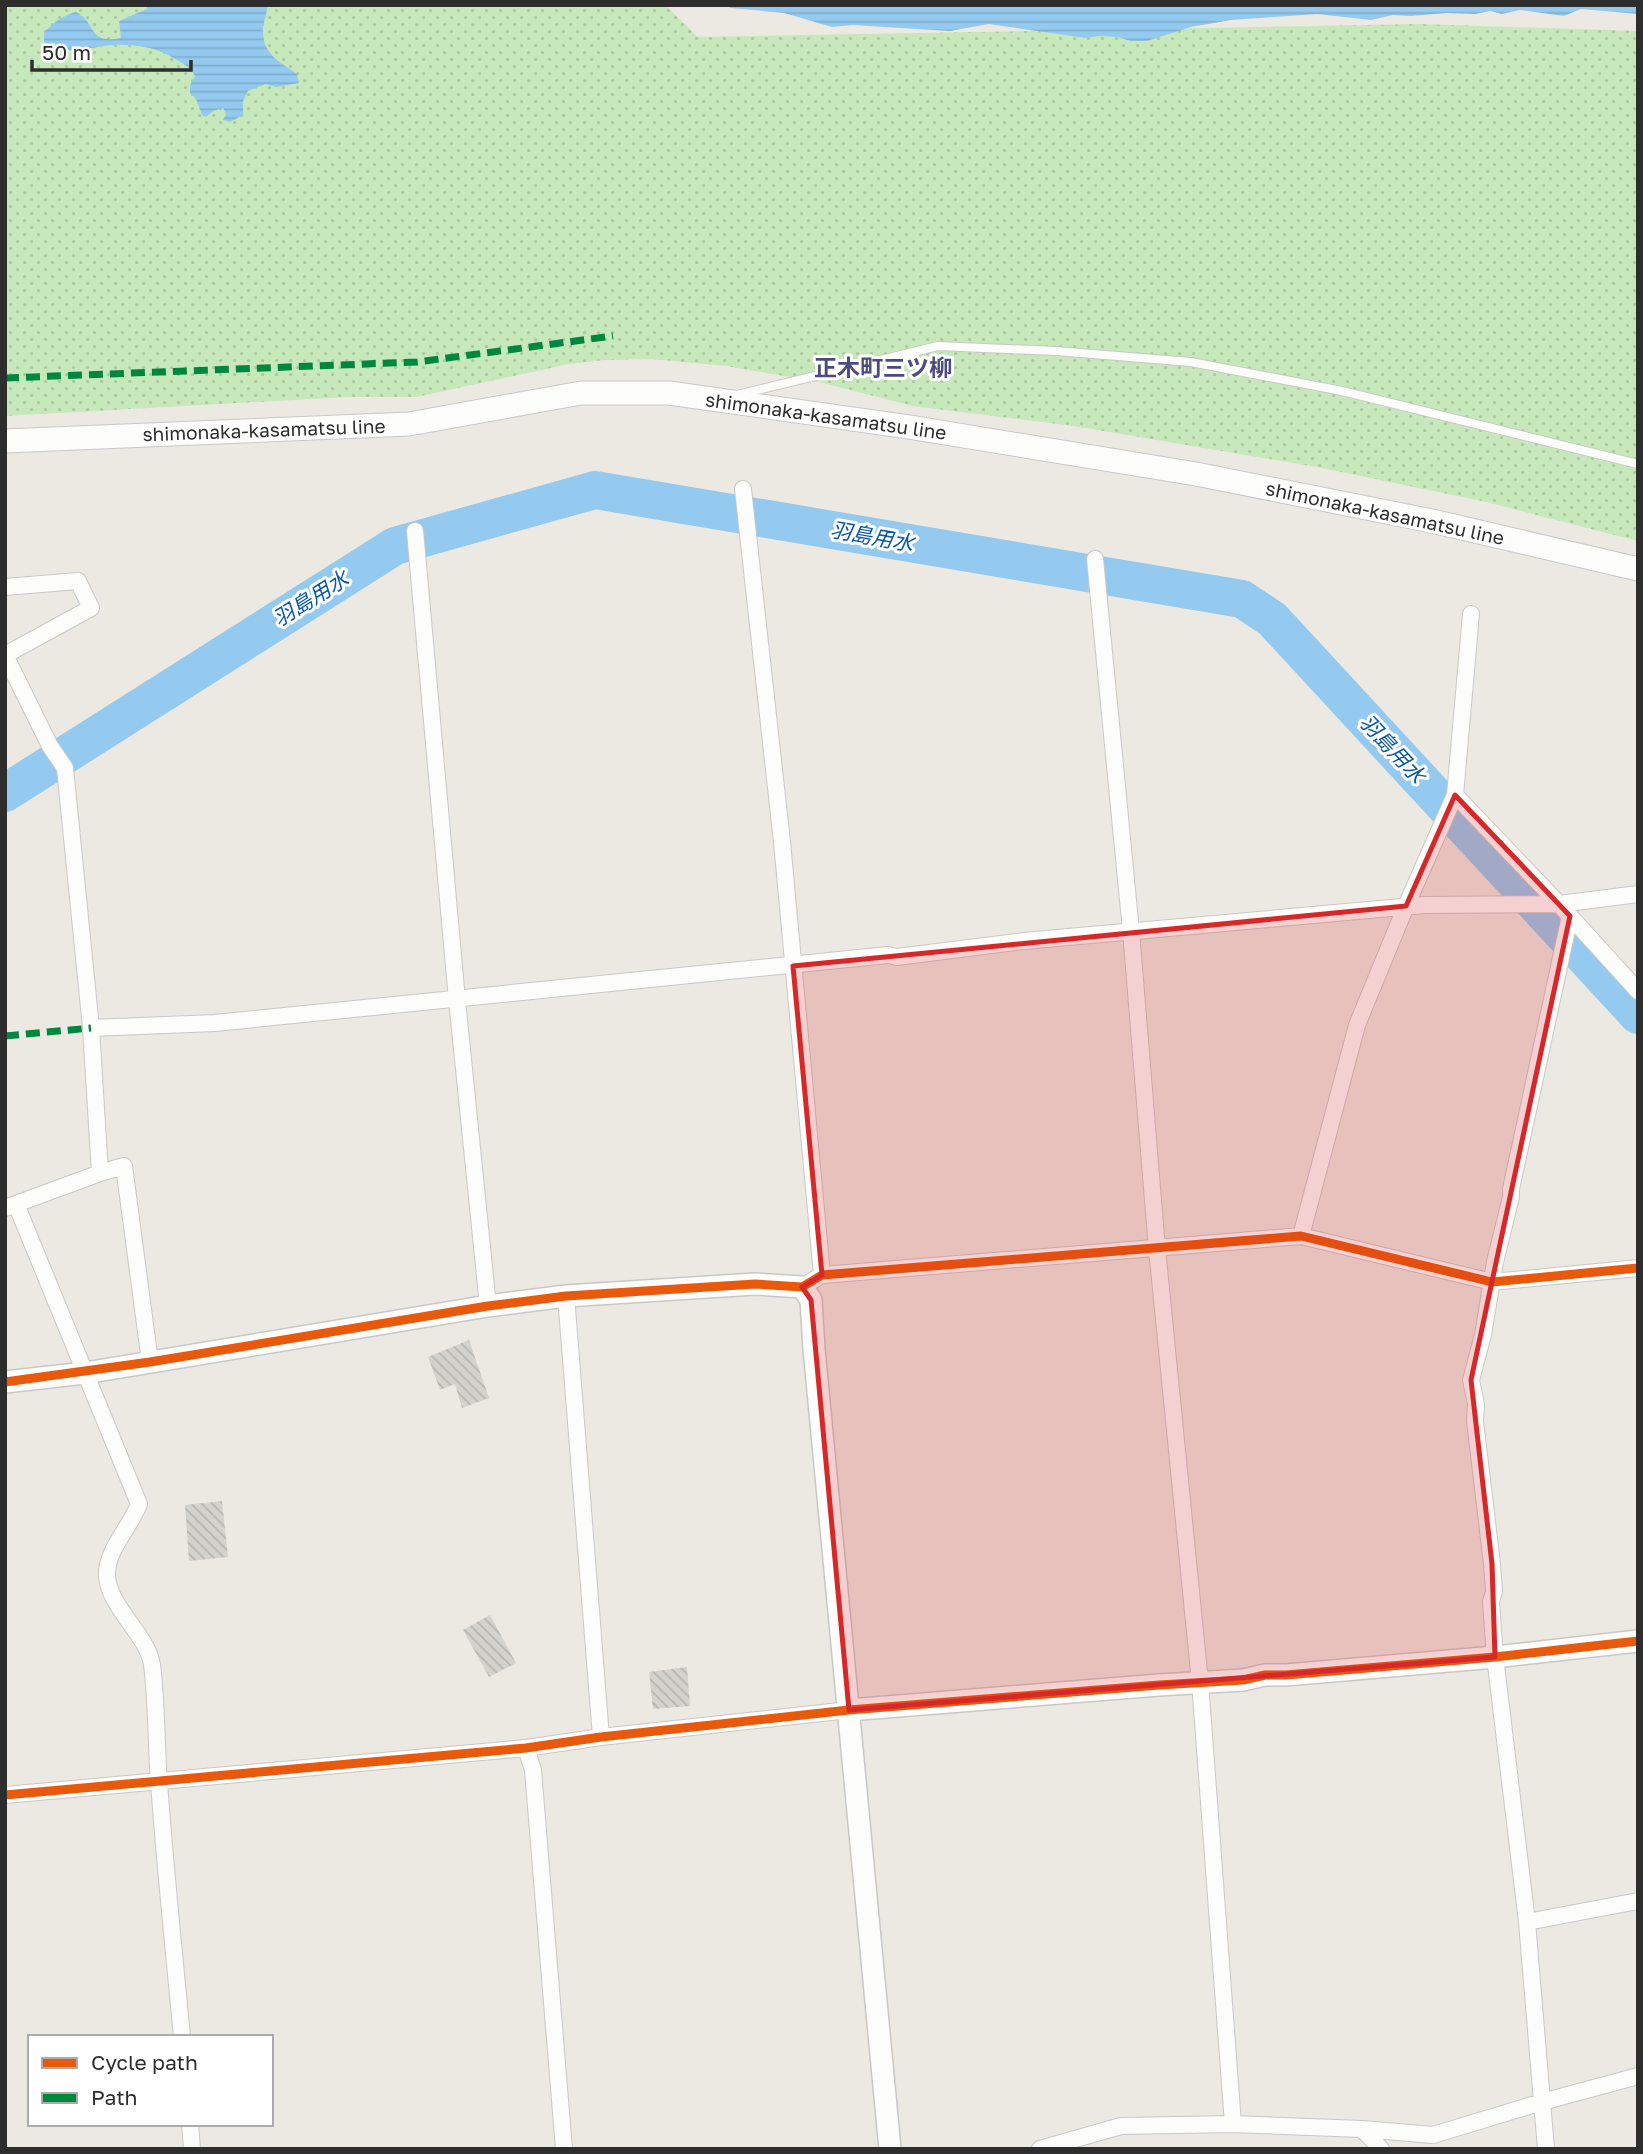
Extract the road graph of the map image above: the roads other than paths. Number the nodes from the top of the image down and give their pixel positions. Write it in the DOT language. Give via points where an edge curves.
graph roads {
  1 [pos="717,400"];
  2 [pos="5,441"];
  3 [pos="1638,464"];
  4 [pos="743,488"];
  5 [pos="415,531"];
  6 [pos="1095,559"];
  7 [pos="1638,569"];
  8 [pos="5,587"];
  9 [pos="1471,614"];
  10 [pos="1454,795"];
  11 [pos="1638,894"];
  12 [pos="1406,906"];
  13 [pos="1564,911"];
  14 [pos="1131,931"];
  15 [pos="793,966"];
  16 [pos="1638,991"];
  17 [pos="457,1000"];
  18 [pos="91,1028"];
  19 [pos="100,1173"];
  20 [pos="11,1206"];
  21 [pos="1301,1236"];
  22 [pos="1157,1249"];
  23 [pos="1638,1268"];
  24 [pos="822,1275"];
  25 [pos="1492,1282"];
  26 [pos="802,1287"];
  27 [pos="566,1296"];
  28 [pos="488,1306"];
  29 [pos="150,1362"];
  30 [pos="85,1373"];
  31 [pos="5,1382"];
  32 [pos="1638,1641"];
  33 [pos="1494,1657"];
  34 [pos="1200,1682"];
  35 [pos="849,1710"];
  36 [pos="601,1737"];
  37 [pos="526,1748"];
  38 [pos="159,1781"];
  39 [pos="5,1795"];
  40 [pos="1638,1902"];
  41 [pos="1527,1922"];
  42 [pos="182,2035"];
  43 [pos="1638,2076"];
  44 [pos="1542,2102"];
  45 [pos="1233,2124"];
  46 [pos="190,2126"];
  47 [pos="1362,2129"];
  48 [pos="192,2149"];
  49 [pos="565,2149"];
  50 [pos="890,2149"];
  51 [pos="1040,2149"];
  52 [pos="1381,2149"];
  53 [pos="1546,2149"];
  1 -- 2 [label="main road, shimonaka-kasamatsu line" via="669,393 581,393 409,424"];
  1 -- 3 [label="lane" via="938,346 1056,351 1191,362 1342,391"];
  1 -- 7 [label="main road, shimonaka-kasamatsu line" via="1196,474 1432,521"];
  4 -- 15 [label="street"];
  5 -- 17 [label="street"];
  6 -- 14 [label="street"];
  8 -- 18 [label="street" via="78,581 91,608 5,655 65,768"];
  9 -- 10 [label="street"];
  10 -- 12 [label="street"];
  10 -- 13 [label="street"];
  11 -- 13 [label="street"];
  12 -- 13 [label="street" via="1518,905"];
  12 -- 14 [label="street"];
  12 -- 21 [label="street" via="1357,1025"];
  13 -- 16 [label="street"];
  13 -- 25 [label="street" via="1565,946"];
  14 -- 15 [label="street"];
  14 -- 22 [label="street"];
  15 -- 17 [label="street"];
  15 -- 24 [label="street"];
  17 -- 18 [label="street" via="215,1023"];
  17 -- 28 [label="street"];
  18 -- 19 [label="street"];
  19 -- 20 [label="street"];
  19 -- 29 [label="street" via="124,1166"];
  20 -- 30 [label="street"];
  21 -- 22 [label="street"];
  21 -- 25 [label="street"];
  22 -- 24 [label="street"];
  22 -- 34 [label="street"];
  23 -- 25 [label="street"];
  24 -- 26 [label="street"];
  25 -- 33 [label="street" via="1471,1380 1492,1564"];
  26 -- 27 [label="street" via="755,1283"];
  26 -- 35 [label="street" via="811,1300"];
  27 -- 28 [label="street"];
  27 -- 36 [label="street"];
  28 -- 29 [label="street"];
  29 -- 30 [label="street"];
  30 -- 31 [label="street"];
  30 -- 38 [label="street" via="139,1504 110,1557 107,1573 115,1600 152,1662"];
  32 -- 33 [label="street"];
  33 -- 34 [label="street"];
  33 -- 41 [label="street"];
  34 -- 35 [label="street"];
  34 -- 45 [label="street"];
  35 -- 36 [label="street"];
  35 -- 50 [label="street"];
  36 -- 37 [label="street"];
  37 -- 38 [label="street"];
  37 -- 49 [label="street" via="533,1770"];
  38 -- 39 [label="street"];
  38 -- 42 [label="street"];
  40 -- 41 [label="street"];
  41 -- 44 [label="street"];
  43 -- 44 [label="street"];
  44 -- 47 [label="street" via="1433,2135"];
  44 -- 53 [label="street"];
  45 -- 47 [label="street"];
  45 -- 51 [label="street" via="1121,2126"];
  46 -- 48 [label="street"];
  47 -- 52 [label="street"];
}
